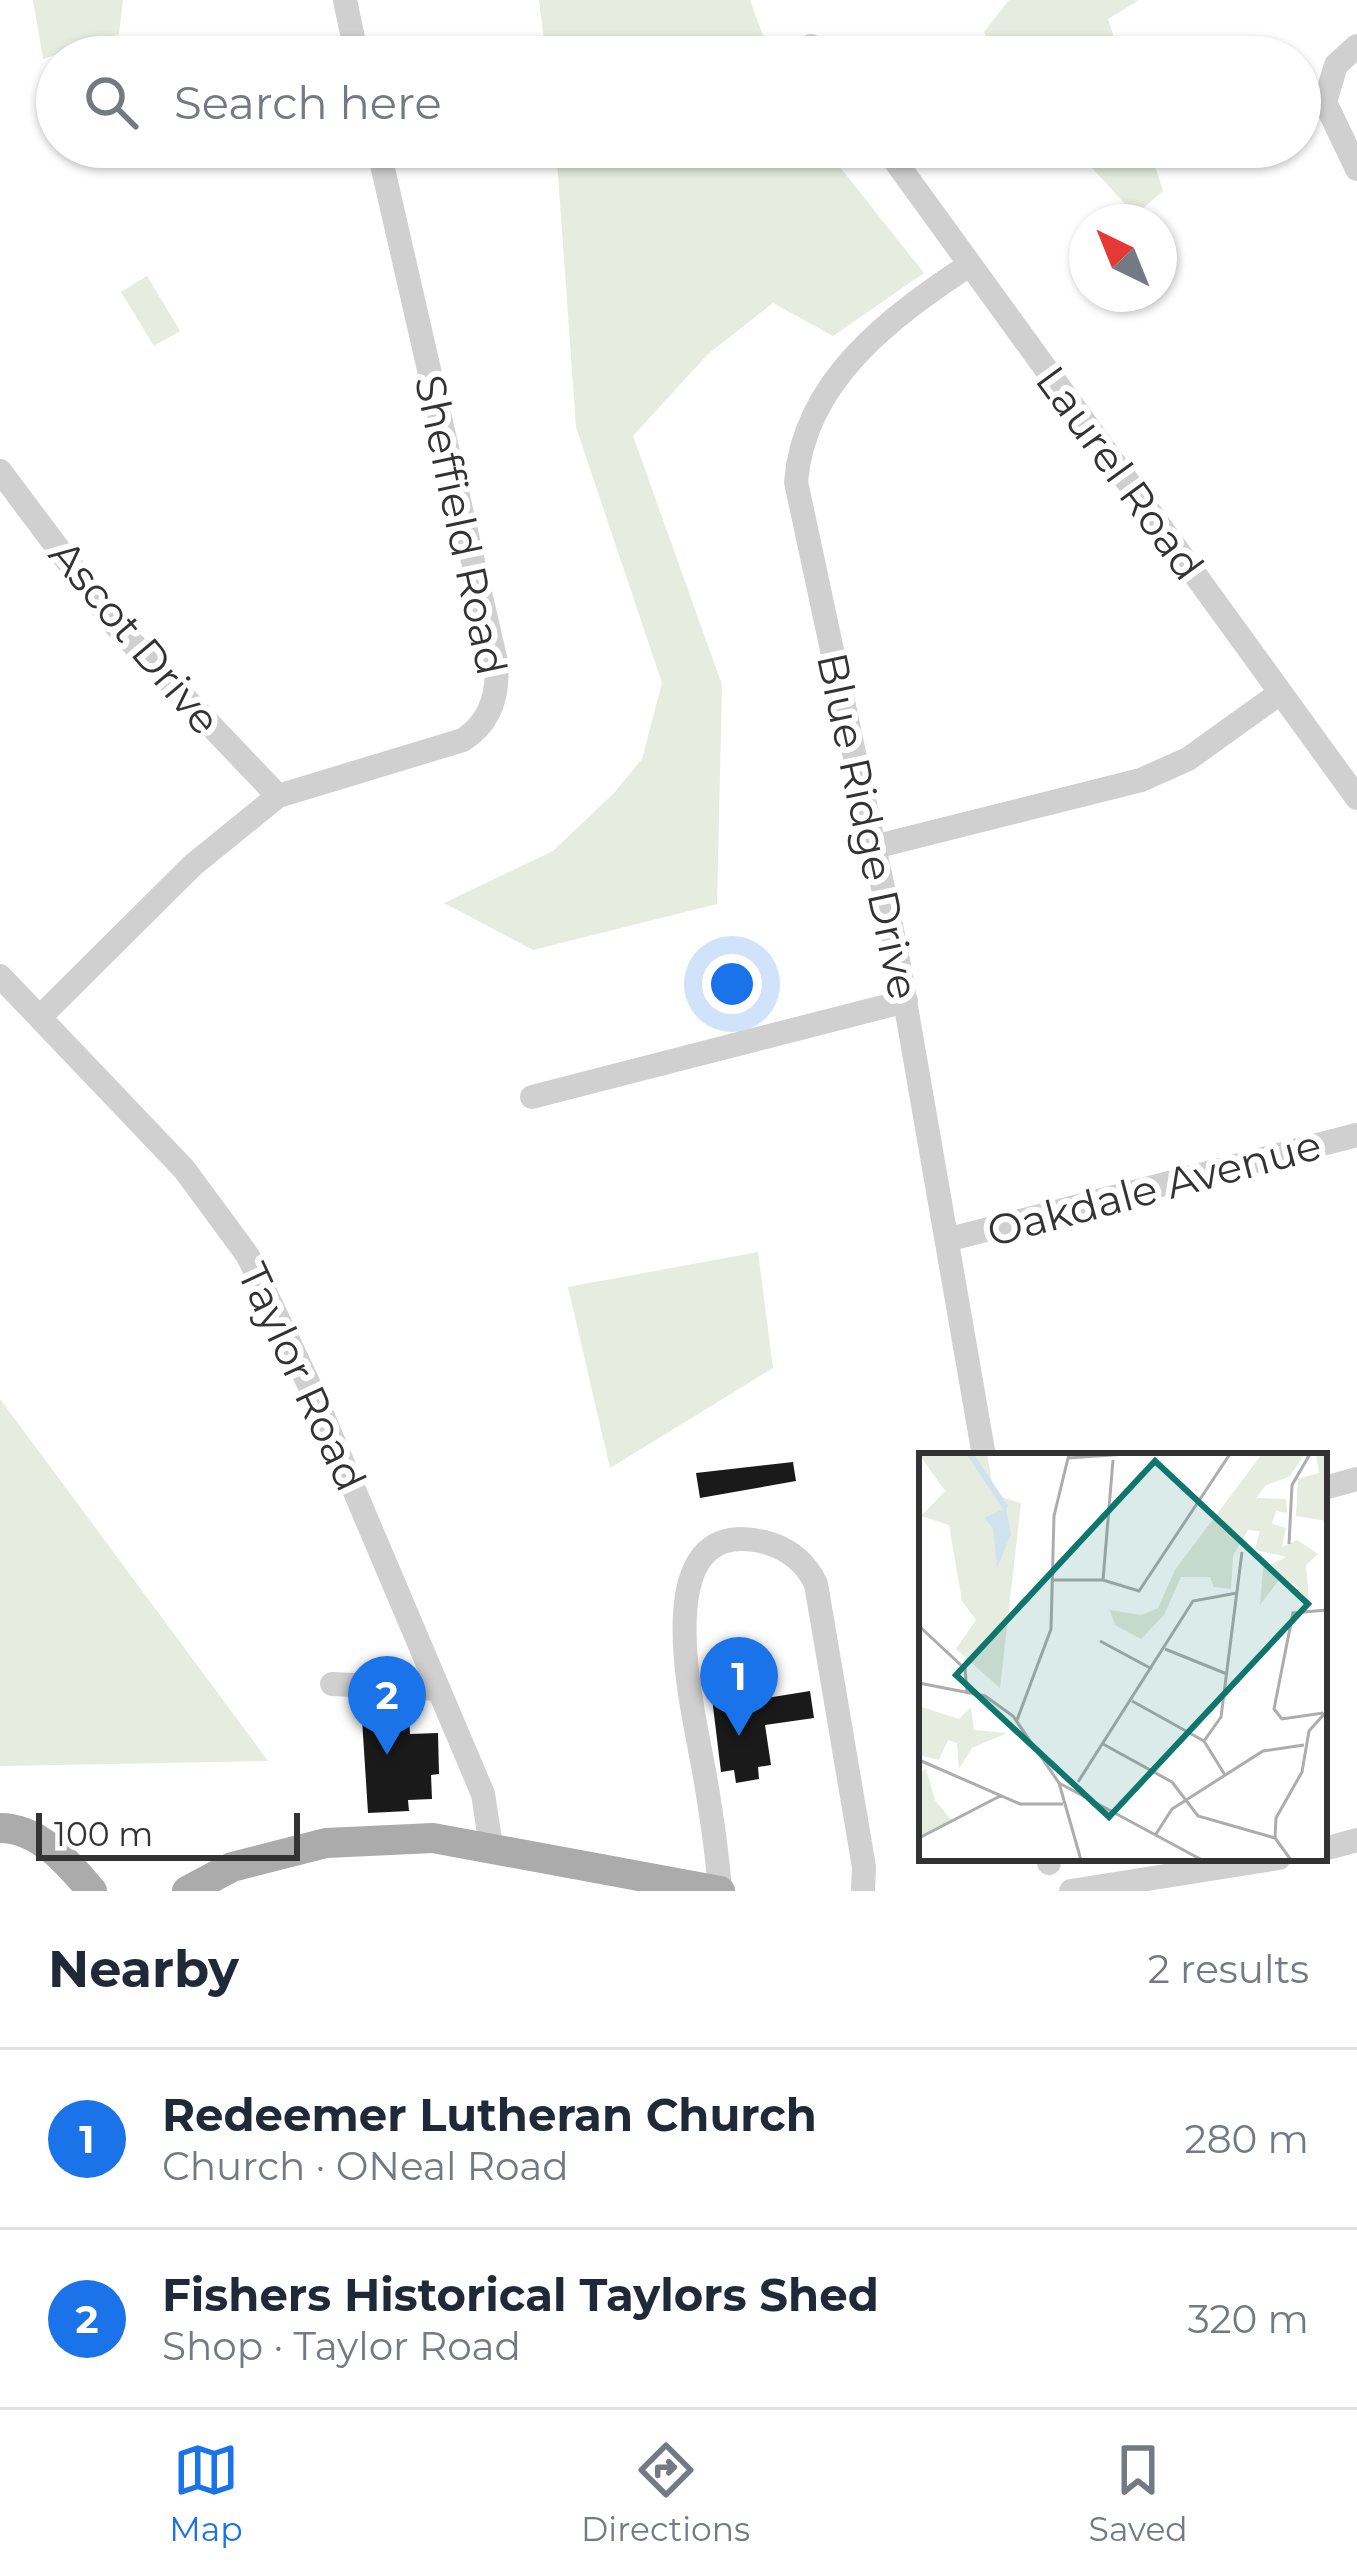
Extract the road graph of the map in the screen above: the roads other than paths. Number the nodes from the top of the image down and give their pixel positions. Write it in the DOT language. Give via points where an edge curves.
graph roads {
  1 [pos="345,0"];
  2 [pos="353,36"];
  3 [pos="1357,46"];
  4 [pos="383,168"];
  5 [pos="899,168"];
  6 [pos="1357,169"];
  7 [pos="969,265"];
  8 [pos="0,471"];
  9 [pos="1280,694"];
  10 [pos="278,796"];
  11 [pos="1357,798"];
  12 [pos="874,847"];
  13 [pos="0,976"];
  14 [pos="906,1000"];
  15 [pos="41,1016"];
  16 [pos="532,1097"];
  17 [pos="1357,1135"];
  18 [pos="950,1239"];
  19 [pos="984,1453"];
  20 [pos="1357,1479"];
  21 [pos="1327,1487"];
  22 [pos="332,1684"];
  23 [pos="439,1689"];
  24 [pos="0,1828"];
  25 [pos="1357,1840"];
  26 [pos="491,1846"];
  27 [pos="1327,1848"];
  28 [pos="1260,1861"];
  29 [pos="92,1891"];
  30 [pos="187,1891"];
  31 [pos="720,1891"];
  32 [pos="862,1891"];
  33 [pos="1071,1891"];
  1 -- 2 [label="street"];
  3 -- 6 [label="street" via="1336,65 1325,102"];
  4 -- 10 [label="street, Sheffield Road" via="496,690 485,719 463,740"];
  5 -- 7 [label="street, Laurel Road"];
  7 -- 9 [label="street, Laurel Road"];
  7 -- 12 [label="street, Blue Ridge Drive" via="849,360 820,405 797,469 799,516"];
  8 -- 10 [label="street, Ascot Drive" via="132,646"];
  9 -- 11 [label="street, Laurel Road"];
  9 -- 12 [label="street" via="1188,759 1141,780"];
  10 -- 15 [label="street, Sheffield Road" via="194,865"];
  12 -- 14 [label="street, Blue Ridge Drive"];
  13 -- 15 [label="street, Taylor Road"];
  14 -- 16 [label="street"];
  14 -- 18 [label="street, Blue Ridge Drive"];
  15 -- 23 [label="street, Taylor Road" via="184,1169 248,1256"];
  17 -- 18 [label="street, Oakdale Avenue"];
  18 -- 19 [label="street, Blue Ridge Drive"];
  20 -- 21 [label="street"];
  22 -- 23 [label="street"];
  23 -- 26 [label="street, Taylor Road" via="483,1793"];
  24 -- 29 [label="main road" via="42,1840"];
  25 -- 27 [label="street"];
  26 -- 30 [label="main road" via="434,1838 326,1843 232,1868"];
  26 -- 31 [label="main road"];
  28 -- 33 [label="street"];
  31 -- 32 [label="street" via="681,1626 704,1558 739,1540 780,1546 816,1584"];
}
